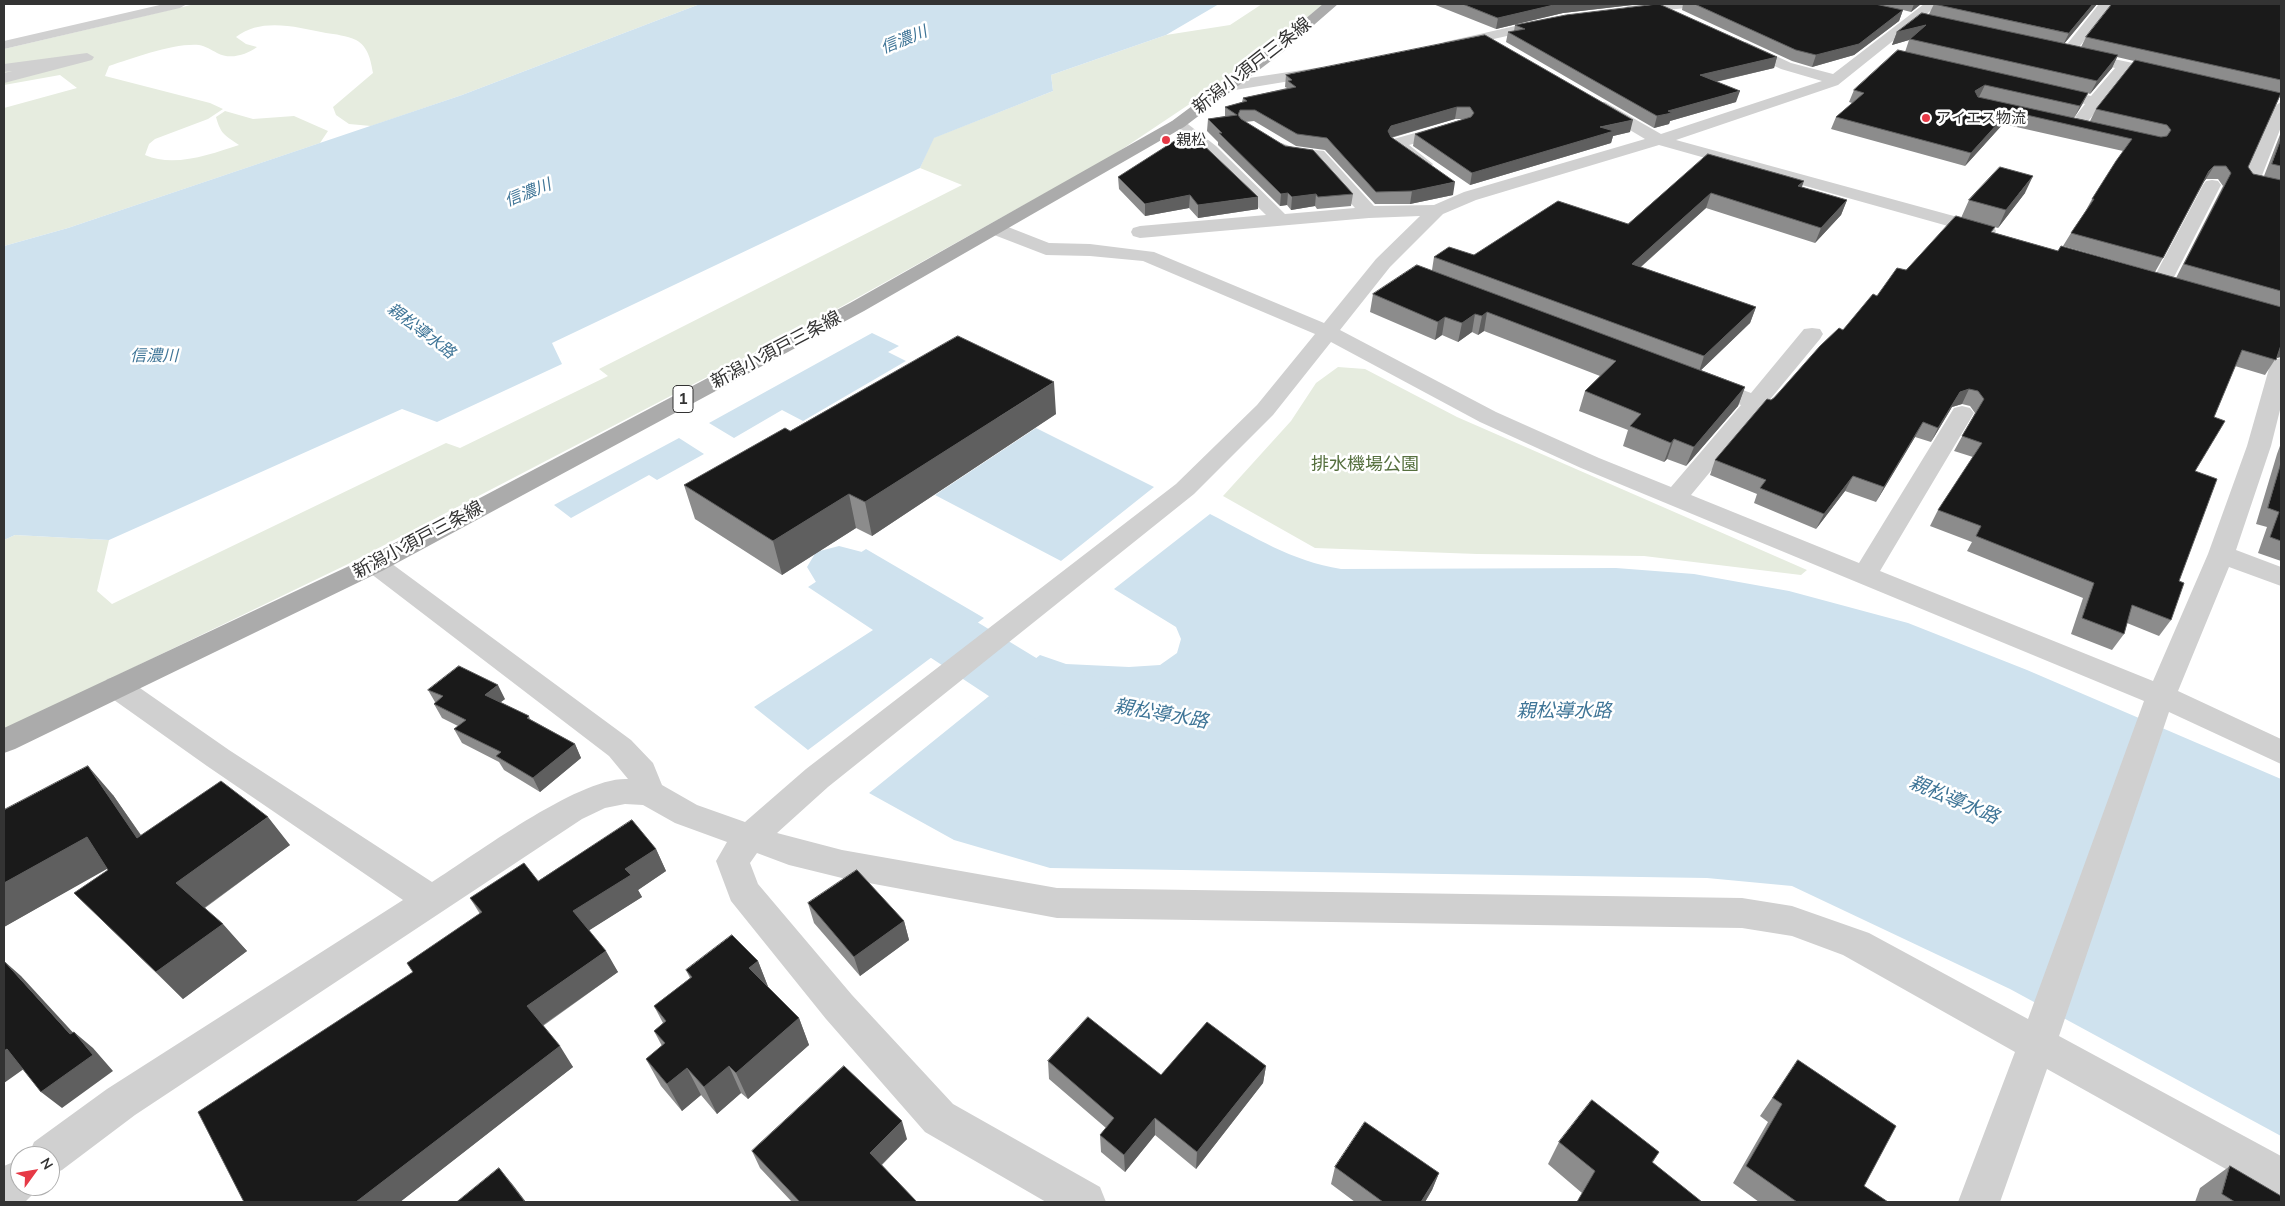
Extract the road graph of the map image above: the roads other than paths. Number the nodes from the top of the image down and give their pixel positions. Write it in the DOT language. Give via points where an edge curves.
graph roads {
  1 [pos="180,4"];
  2 [pos="1330,4"];
  3 [pos="1932,4"];
  4 [pos="2106,4"];
  5 [pos="1684,11"];
  6 [pos="1611,12"];
  7 [pos="1896,15"];
  8 [pos="1563,19"];
  9 [pos="1914,20"];
  10 [pos="96,24"];
  11 [pos="1933,24"];
  12 [pos="1481,37"];
  13 [pos="1724,38"];
  14 [pos="4,45"];
  15 [pos="1498,47"];
  16 [pos="2048,49"];
  17 [pos="1433,50"];
  18 [pos="1873,51"];
  19 [pos="2067,53"];
  20 [pos="4,55"];
  21 [pos="1892,56"];
  22 [pos="2124,66"];
  23 [pos="4,68"];
  24 [pos="1338,68"];
  25 [pos="4,78"];
  26 [pos="2179,78"];
  27 [pos="1836,80"];
  28 [pos="1229,86"];
  29 [pos="2028,87"];
  30 [pos="1582,96"];
  31 [pos="2095,102"];
  32 [pos="2278,102"];
  33 [pos="1178,124"];
  34 [pos="1462,124"];
  35 [pos="2092,130"];
  36 [pos="1269,139"];
  37 [pos="1658,140"];
  38 [pos="1440,175"];
  39 [pos="2212,184"];
  40 [pos="1455,186"];
  41 [pos="2281,188"];
  42 [pos="1470,196"];
  43 [pos="1437,210"];
  44 [pos="1369,212"];
  45 [pos="1280,219"];
  46 [pos="996,229"];
  47 [pos="1140,232"];
  48 [pos="2005,236"];
  49 [pos="2144,276"];
  50 [pos="2162,281"];
  51 [pos="2181,286"];
  52 [pos="1328,332"];
  53 [pos="1812,334"];
  54 [pos="2281,365"];
  55 [pos="1690,378"];
  56 [pos="1755,402"];
  57 [pos="1962,413"];
  58 [pos="2270,450"];
  59 [pos="1675,499"];
  60 [pos="2221,554"];
  61 [pos="375,564"];
  62 [pos="1864,576"];
  63 [pos="2281,577"];
  64 [pos="117,687"];
  65 [pos="2157,704"];
  66 [pos="4,740"];
  67 [pos="2281,752"];
  68 [pos="649,793"];
  69 [pos="749,838"];
  70 [pos="432,901"];
  71 [pos="2042,1029"];
  72 [pos="60,1147"];
  73 [pos="2281,1178"];
  74 [pos="1085,1202"];
  75 [pos="1978,1202"];
  1 -- 10 [label="street"];
  2 -- 28 [label="main road, 新潟小須戸三条線 / 1"];
  3 -- 9 [label="street"];
  4 -- 19 [label="street"];
  5 -- 6 [label="street" via="1658,7"];
  7 -- 9 [label="street"];
  8 -- 12 [label="street"];
  9 -- 11 [label="street"];
  9 -- 18 [label="street"];
  10 -- 14 [label="street"];
  10 -- 20 [label="street"];
  12 -- 15 [label="street"];
  12 -- 17 [label="street"];
  13 -- 27 [label="street" via="1786,66"];
  16 -- 19 [label="street"];
  18 -- 21 [label="street"];
  18 -- 27 [label="street"];
  19 -- 22 [label="street"];
  22 -- 26 [label="street"];
  22 -- 31 [label="street"];
  23 -- 25 [label="street" via="87,57"];
  24 -- 28 [label="street"];
  27 -- 37 [label="street"];
  28 -- 33 [label="main road, 新潟小須戸三条線 / 1"];
  29 -- 31 [label="street"];
  30 -- 37 [label="street"];
  31 -- 35 [label="street" via="2070,126"];
  32 -- 41 [label="street" via="2251,181"];
  33 -- 45 [label="street" via="1210,150"];
  33 -- 46 [label="main road, 新潟小須戸三条線 / 1"];
  34 -- 38 [label="street" via="1396,144"];
  36 -- 44 [label="street" via="1291,153 1318,155"];
  37 -- 42 [label="street"];
  37 -- 48 [label="street"];
  39 -- 50 [label="street"];
  40 -- 42 [label="street"];
  42 -- 43 [label="street"];
  43 -- 44 [label="street"];
  43 -- 52 [label="street" via="1392,267"];
  44 -- 45 [label="street"];
  45 -- 47 [label="street"];
  46 -- 52 [label="street" via="1046,249 1147,256"];
  46 -- 61 [label="main road, 新潟小須戸三条線 / 1"];
  49 -- 50 [label="street"];
  50 -- 51 [label="street"];
  52 -- 59 [label="street" via="1488,417"];
  52 -- 69 [label="street" via="1265,410 1184,489 817,778"];
  53 -- 56 [label="street"];
  54 -- 58 [label="street"];
  55 -- 56 [label="street"];
  56 -- 59 [label="street"];
  57 -- 62 [label="street"];
  58 -- 60 [label="street"];
  59 -- 62 [label="street"];
  60 -- 63 [label="street"];
  60 -- 65 [label="street"];
  61 -- 64 [label="main road, 新潟小須戸三条線 / 1"];
  61 -- 68 [label="street" via="620,748 642,772"];
  62 -- 65 [label="street"];
  64 -- 66 [label="main road, 新潟小須戸三条線 / 1"];
  64 -- 70 [label="street"];
  65 -- 67 [label="street"];
  65 -- 71 [label="street"];
  68 -- 69 [label="street" via="686,814"];
  68 -- 70 [label="street" via="625,791 598,797 571,810"];
  69 -- 71 [label="street" via="842,864 1057,903 1742,913 1792,921 1856,944"];
  69 -- 74 [label="street" via="733,861 743,891 839,1007 939,1118"];
  70 -- 72 [label="street" via="121,1102"];
  71 -- 73 [label="street"];
  71 -- 75 [label="street"];
}
